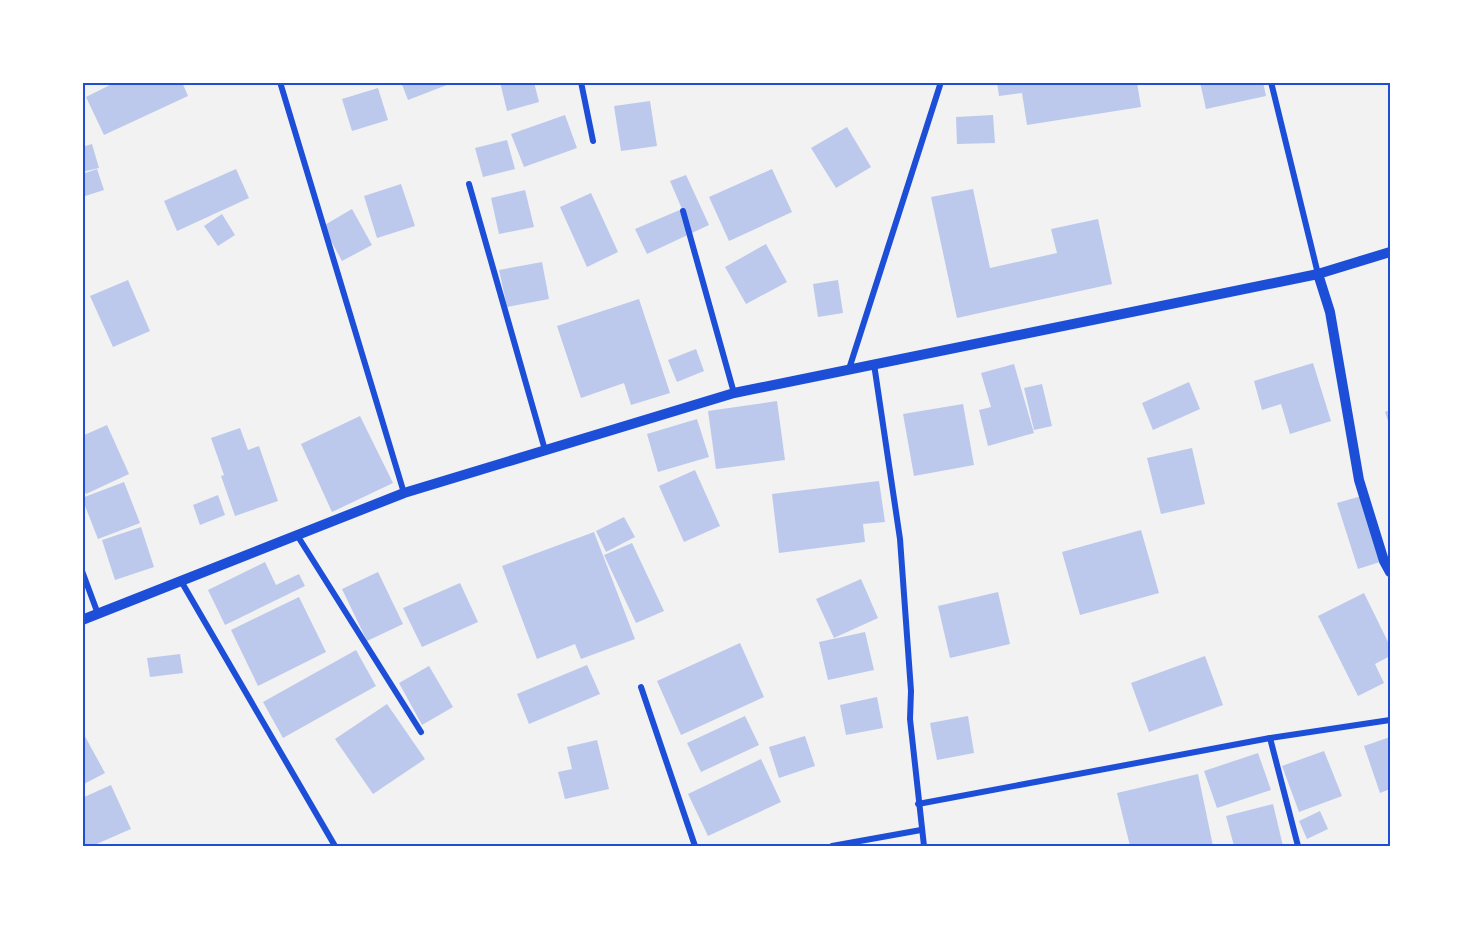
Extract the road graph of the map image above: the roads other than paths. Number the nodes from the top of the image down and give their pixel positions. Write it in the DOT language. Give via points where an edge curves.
graph roads {
  1 [pos="280,82"];
  2 [pos="581,82"];
  3 [pos="941,82"];
  4 [pos="1271,82"];
  5 [pos="593,141"];
  6 [pos="469,184"];
  7 [pos="683,211"];
  8 [pos="1390,252"];
  9 [pos="1318,274"];
  10 [pos="874,363"];
  11 [pos="849,369"];
  12 [pos="734,393"];
  13 [pos="545,450"];
  14 [pos="404,493"];
  15 [pos="297,535"];
  16 [pos="1388,560"];
  17 [pos="82,572"];
  18 [pos="1390,572"];
  19 [pos="181,581"];
  20 [pos="98,614"];
  21 [pos="82,620"];
  22 [pos="641,687"];
  23 [pos="1390,720"];
  24 [pos="421,732"];
  25 [pos="1270,738"];
  26 [pos="918,804"];
  27 [pos="921,830"];
  28 [pos="335,846"];
  29 [pos="695,846"];
  30 [pos="832,846"];
  31 [pos="924,846"];
  32 [pos="1298,846"];
  1 -- 14 [label="street"];
  2 -- 5 [label="street"];
  3 -- 11 [label="street"];
  4 -- 9 [label="street"];
  6 -- 13 [label="street"];
  7 -- 12 [label="street"];
  8 -- 9 [label="street"];
  9 -- 10 [label="street"];
  9 -- 16 [label="street" via="1330,312 1359,480"];
  10 -- 11 [label="street"];
  10 -- 26 [label="street" via="900,539"];
  11 -- 12 [label="street"];
  12 -- 13 [label="street"];
  13 -- 14 [label="street"];
  14 -- 15 [label="street"];
  15 -- 19 [label="street"];
  15 -- 24 [label="street"];
  16 -- 18 [label="street"];
  17 -- 20 [label="street"];
  19 -- 20 [label="street"];
  19 -- 28 [label="street"];
  20 -- 21 [label="street"];
  22 -- 29 [label="street"];
  23 -- 25 [label="street"];
  25 -- 26 [label="street"];
  25 -- 32 [label="street"];
  26 -- 27 [label="street"];
  27 -- 30 [label="street"];
  27 -- 31 [label="street"];
}
